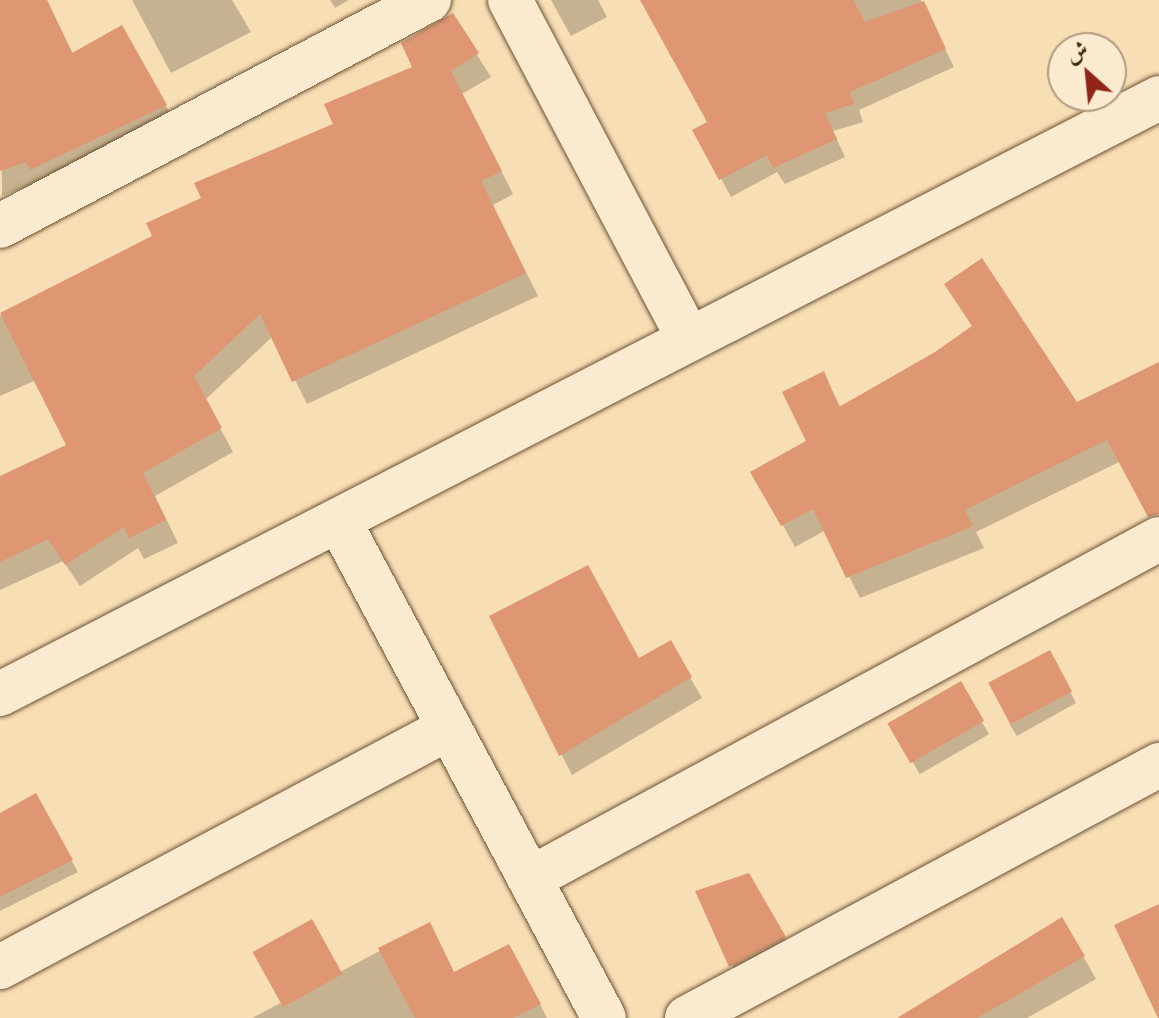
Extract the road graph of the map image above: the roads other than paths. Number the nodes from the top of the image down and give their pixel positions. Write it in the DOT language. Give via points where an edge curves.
graph roads {
  1 [pos="429,0"];
  2 [pos="510,0"];
  3 [pos="1159,98"];
  4 [pos="0,226"];
  5 [pos="687,336"];
  6 [pos="339,521"];
  7 [pos="1159,539"];
  8 [pos="0,694"];
  9 [pos="449,728"];
  10 [pos="1159,765"];
  11 [pos="533,877"];
  12 [pos="0,967"];
  13 [pos="604,1018"];
  14 [pos="687,1018"];
  1 -- 4 [label="street"];
  2 -- 5 [label="street"];
  3 -- 5 [label="street"];
  5 -- 6 [label="street"];
  6 -- 8 [label="street"];
  6 -- 9 [label="street"];
  7 -- 11 [label="street"];
  9 -- 11 [label="street"];
  9 -- 12 [label="street"];
  10 -- 14 [label="street"];
  11 -- 13 [label="street"];
}
